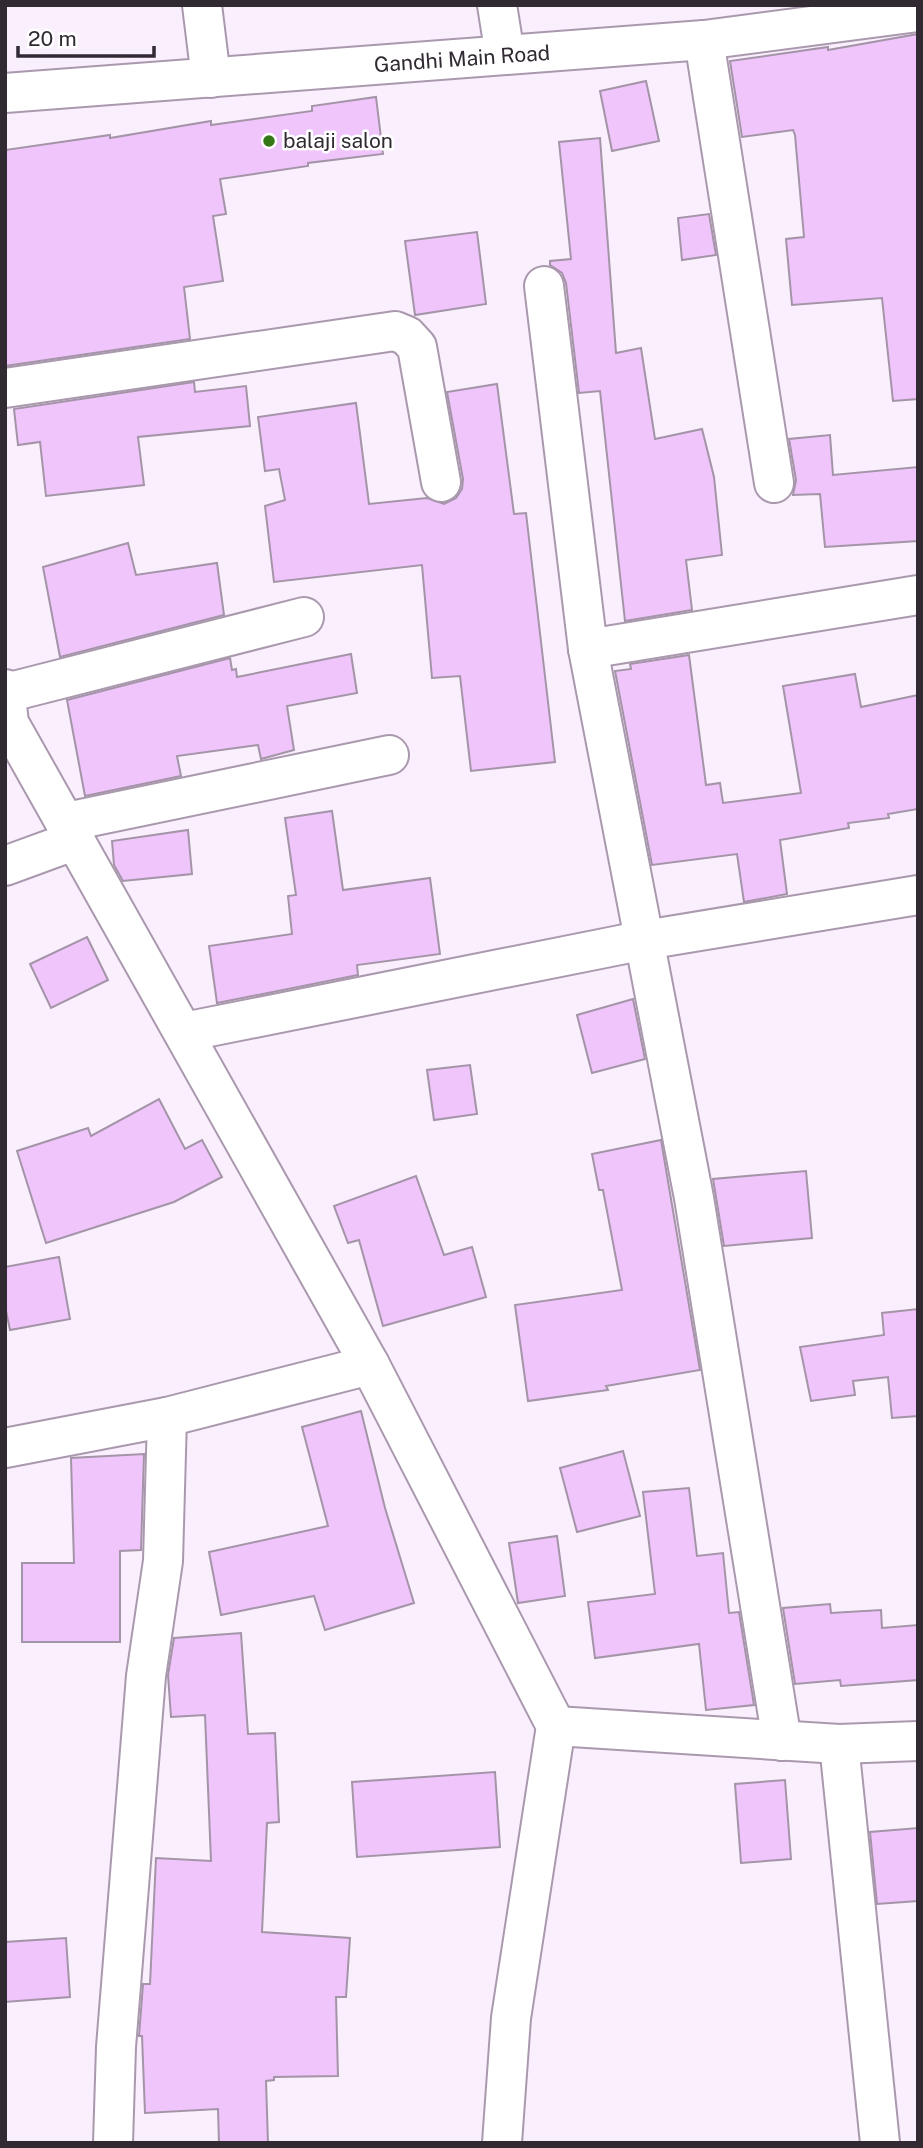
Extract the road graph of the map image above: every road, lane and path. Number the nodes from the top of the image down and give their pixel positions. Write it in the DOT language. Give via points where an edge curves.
graph roads {
  1 [pos="202,5"];
  2 [pos="497,5"];
  3 [pos="918,12"];
  4 [pos="704,40"];
  5 [pos="505,55"];
  6 [pos="211,78"];
  7 [pos="5,93"];
  8 [pos="544,286"];
  9 [pos="5,387"];
  10 [pos="442,482"];
  11 [pos="774,484"];
  12 [pos="918,595"];
  13 [pos="304,617"];
  14 [pos="588,649"];
  15 [pos="6,691"];
  16 [pos="390,755"];
  17 [pos="71,831"];
  18 [pos="5,866"];
  19 [pos="918,895"];
  20 [pos="645,940"];
  21 [pos="184,1032"];
  22 [pos="370,1365"];
  23 [pos="167,1417"];
  24 [pos="5,1448"];
  25 [pos="556,1726"];
  26 [pos="782,1741"];
  27 [pos="918,1741"];
  28 [pos="839,1744"];
  29 [pos="113,2143"];
  30 [pos="502,2143"];
  31 [pos="880,2143"];
  1 -- 6 [label="street"];
  2 -- 5 [label="street"];
  3 -- 4 [label="street, Gandhi Main Road"];
  4 -- 5 [label="street, Gandhi Main Road"];
  4 -- 11 [label="street"];
  5 -- 6 [label="street, Gandhi Main Road"];
  6 -- 7 [label="street, Gandhi Main Road"];
  8 -- 14 [label="street"];
  9 -- 10 [label="street" via="395,331 417,347"];
  12 -- 14 [label="street"];
  13 -- 15 [label="street"];
  14 -- 20 [label="street"];
  15 -- 17 [label="street" via="9,723"];
  16 -- 17 [label="street"];
  17 -- 18 [label="street"];
  17 -- 21 [label="street"];
  19 -- 20 [label="street"];
  20 -- 21 [label="street"];
  20 -- 26 [label="street" via="694,1198"];
  21 -- 22 [label="street"];
  22 -- 23 [label="street"];
  22 -- 25 [label="street"];
  23 -- 24 [label="street"];
  23 -- 29 [label="street" via="163,1561 146,1676 116,2048"];
  25 -- 26 [label="street"];
  25 -- 30 [label="street" via="511,2018"];
  26 -- 28 [label="street"];
  27 -- 28 [label="street"];
  28 -- 31 [label="street"];
}
